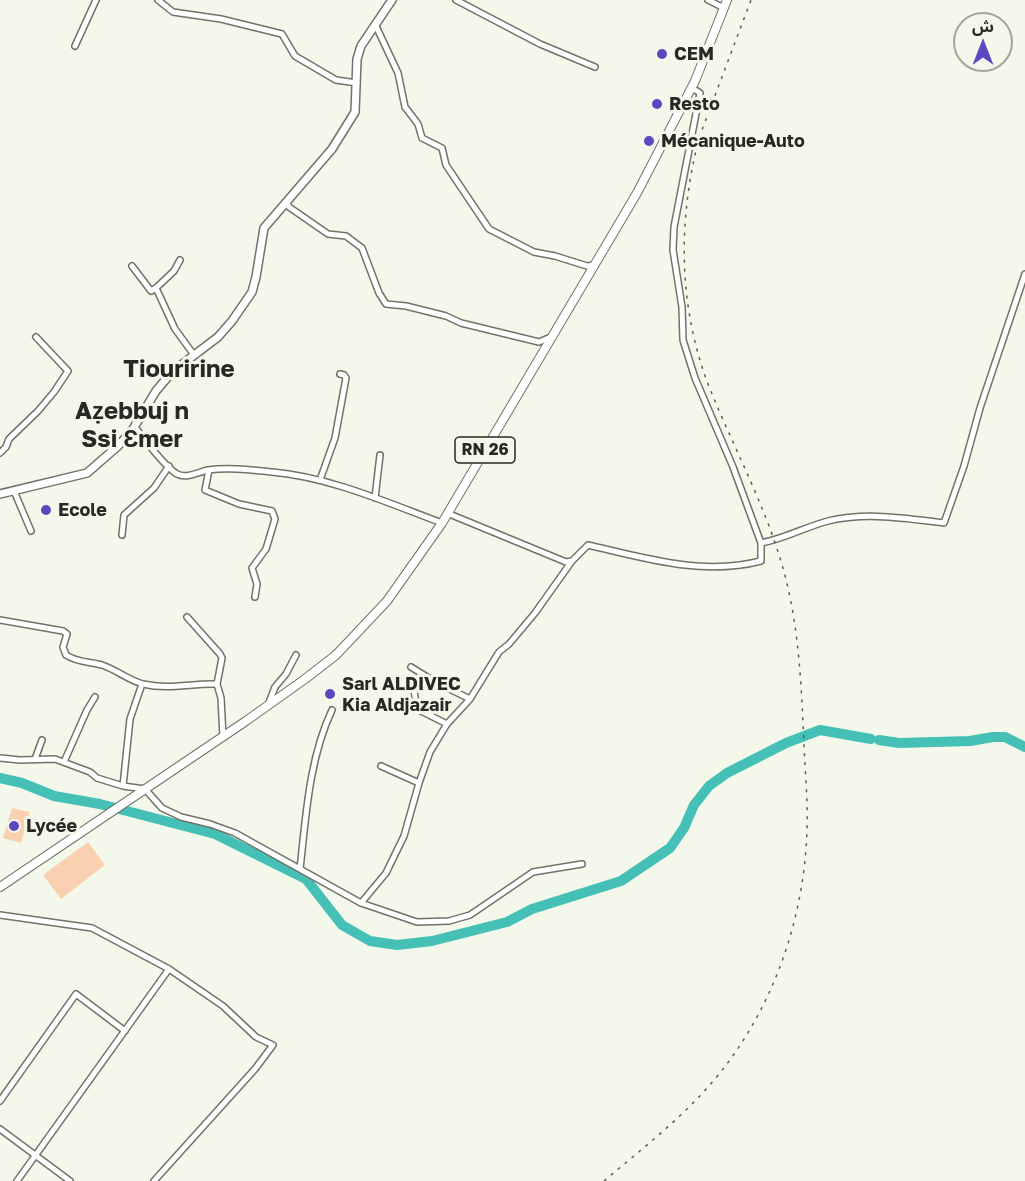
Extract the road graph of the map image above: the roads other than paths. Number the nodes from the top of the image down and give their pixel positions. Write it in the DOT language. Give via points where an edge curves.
graph roads {
  1 [pos="96,0"];
  2 [pos="158,0"];
  3 [pos="392,0"];
  4 [pos="456,0"];
  5 [pos="708,0"];
  6 [pos="725,4"];
  7 [pos="375,24"];
  8 [pos="75,46"];
  9 [pos="595,67"];
  10 [pos="357,83"];
  11 [pos="692,88"];
  12 [pos="287,203"];
  13 [pos="180,261"];
  14 [pos="595,265"];
  15 [pos="132,266"];
  16 [pos="1025,274"];
  17 [pos="156,288"];
  18 [pos="36,337"];
  19 [pos="551,337"];
  20 [pos="194,354"];
  21 [pos="340,374"];
  22 [pos="135,427"];
  23 [pos="0,453"];
  24 [pos="380,455"];
  25 [pos="169,466"];
  26 [pos="209,470"];
  27 [pos="320,480"];
  28 [pos="14,491"];
  29 [pos="0,494"];
  30 [pos="375,498"];
  31 [pos="447,513"];
  32 [pos="442,523"];
  33 [pos="31,531"];
  34 [pos="122,535"];
  35 [pos="761,543"];
  36 [pos="572,561"];
  37 [pos="255,597"];
  38 [pos="187,617"];
  39 [pos="0,620"];
  40 [pos="296,655"];
  41 [pos="411,668"];
  42 [pos="142,684"];
  43 [pos="217,684"];
  44 [pos="414,690"];
  45 [pos="95,697"];
  46 [pos="470,699"];
  47 [pos="267,706"];
  48 [pos="332,710"];
  49 [pos="447,724"];
  50 [pos="223,737"];
  51 [pos="42,740"];
  52 [pos="0,758"];
  53 [pos="35,759"];
  54 [pos="64,762"];
  55 [pos="381,766"];
  56 [pos="419,783"];
  57 [pos="123,786"];
  58 [pos="145,789"];
  59 [pos="582,864"];
  60 [pos="300,869"];
  61 [pos="0,887"];
  62 [pos="361,903"];
  63 [pos="0,915"];
  64 [pos="170,969"];
  65 [pos="125,1031"];
  66 [pos="0,1101"];
  67 [pos="0,1129"];
  68 [pos="36,1155"];
  69 [pos="17,1181"];
  70 [pos="70,1181"];
  71 [pos="154,1181"];
  1 -- 8 [label="street"];
  2 -- 10 [label="street" via="173,12 275,31 287,40 294,56 336,80"];
  3 -- 7 [label="street"];
  4 -- 9 [label="street" via="540,44"];
  5 -- 6 [label="street"];
  6 -- 11 [label="main road, RN 26"];
  7 -- 10 [label="street" via="357,59"];
  7 -- 14 [label="street" via="398,73 405,107 418,124 422,138 442,148 446,165 489,229 534,252"];
  10 -- 12 [label="street" via="355,112 347,127"];
  11 -- 14 [label="main road, RN 26"];
  11 -- 35 [label="street" via="700,93 673,250 683,339"];
  12 -- 19 [label="street" via="328,234 346,236 362,248 386,304 539,342"];
  12 -- 20 [label="street" via="264,228 252,292 218,337"];
  13 -- 17 [label="street"];
  14 -- 19 [label="main road, RN 26"];
  15 -- 17 [label="street" via="151,291"];
  16 -- 35 [label="street" via="944,523 852,518 829,521"];
  17 -- 20 [label="street" via="175,329"];
  18 -- 23 [label="street" via="68,371"];
  19 -- 31 [label="main road, RN 26"];
  20 -- 22 [label="street" via="166,378"];
  21 -- 27 [label="street" via="346,378 335,438"];
  22 -- 25 [label="street"];
  22 -- 28 [label="street" via="87,473"];
  24 -- 30 [label="street"];
  25 -- 26 [label="street" via="186,476"];
  25 -- 34 [label="street" via="154,488 124,515"];
  26 -- 27 [label="street" via="274,472"];
  26 -- 37 [label="street" via="205,490 275,514 266,549 252,568"];
  27 -- 30 [label="street"];
  28 -- 29 [label="street"];
  28 -- 33 [label="street"];
  30 -- 32 [label="street"];
  31 -- 32 [label="main road, RN 26"];
  31 -- 36 [label="street" via="551,558"];
  32 -- 47 [label="main road, RN 26" via="387,601 367,622 321,668"];
  35 -- 36 [label="street" via="761,561 734,567 675,564 588,545"];
  36 -- 46 [label="street" via="535,613 499,652"];
  38 -- 43 [label="street" via="222,658"];
  39 -- 42 [label="street" via="63,631 67,634 63,647 66,655 115,670"];
  40 -- 47 [label="street"];
  41 -- 46 [label="street"];
  42 -- 43 [label="street" via="174,688"];
  42 -- 57 [label="street" via="130,719"];
  43 -- 50 [label="street"];
  44 -- 49 [label="street" via="417,709"];
  45 -- 54 [label="street"];
  46 -- 49 [label="street"];
  47 -- 50 [label="main road, RN 26"];
  48 -- 60 [label="street" via="321,734 308,797"];
  49 -- 56 [label="street" via="430,752"];
  50 -- 58 [label="main road, RN 26"];
  51 -- 53 [label="street"];
  52 -- 53 [label="street"];
  53 -- 54 [label="street"];
  54 -- 57 [label="street"];
  55 -- 56 [label="street"];
  56 -- 62 [label="street" via="404,836 386,873"];
  57 -- 58 [label="street"];
  58 -- 60 [label="street" via="162,808 235,833"];
  58 -- 61 [label="main road, RN 26"];
  59 -- 62 [label="street" via="533,872 470,915 449,921 417,922"];
  60 -- 62 [label="street"];
  63 -- 64 [label="street" via="92,928"];
  64 -- 65 [label="street"];
  64 -- 71 [label="street" via="223,1006 256,1037 273,1045"];
  65 -- 66 [label="street" via="76,994"];
  65 -- 68 [label="street"];
  67 -- 68 [label="street"];
  68 -- 69 [label="street"];
  68 -- 70 [label="street"];
}
